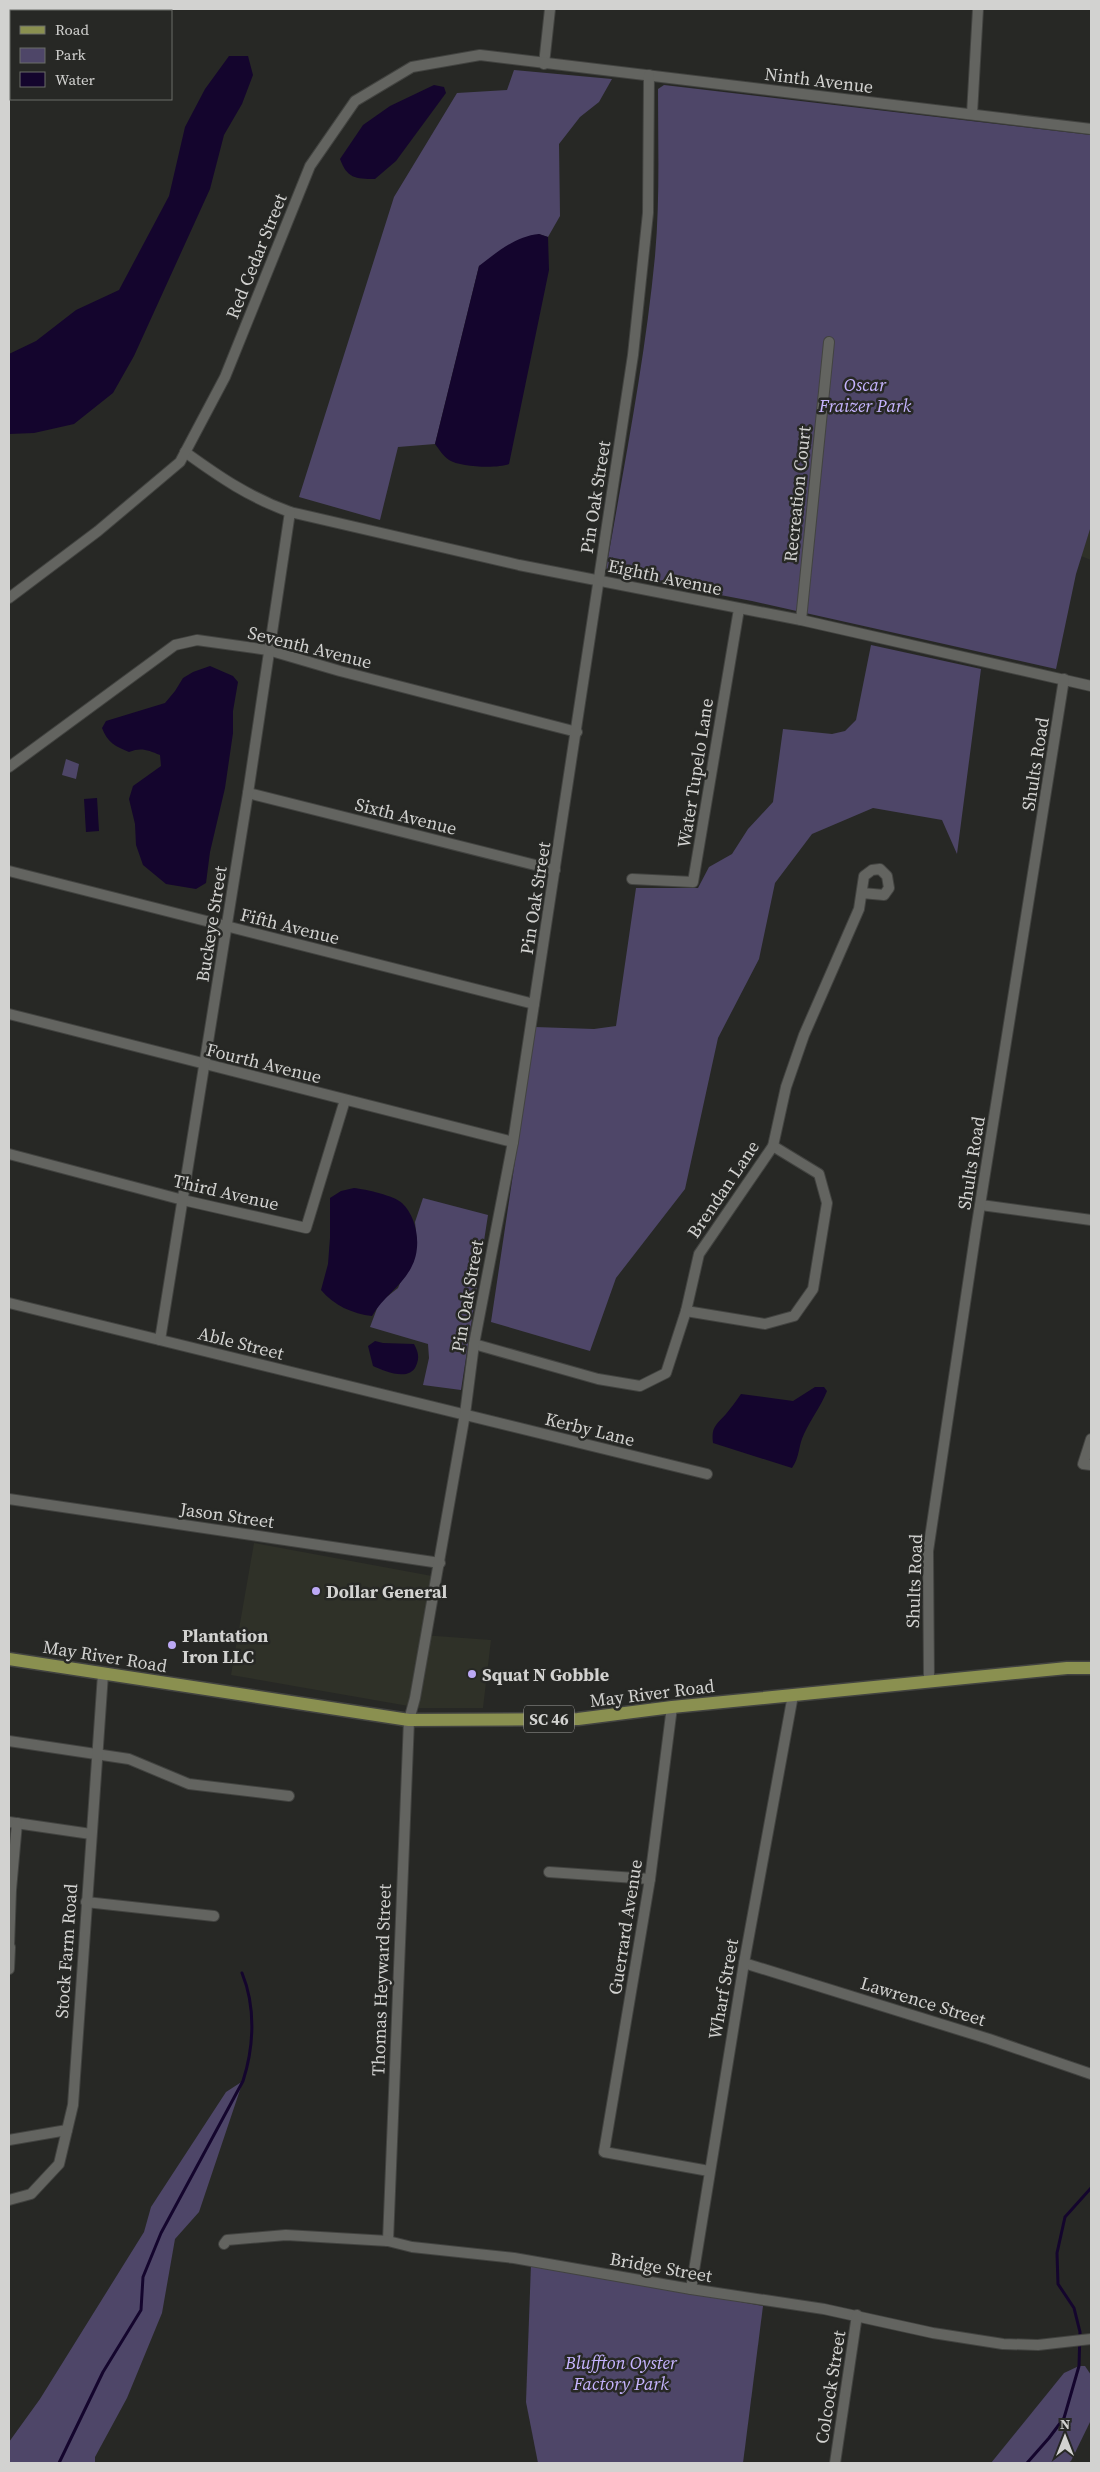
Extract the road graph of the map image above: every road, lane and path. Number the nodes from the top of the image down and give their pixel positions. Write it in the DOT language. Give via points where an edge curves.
graph roads {
  1 [pos="550,9"];
  2 [pos="978,9"];
  3 [pos="544,64"];
  4 [pos="649,75"];
  5 [pos="972,114"];
  6 [pos="1091,129"];
  7 [pos="829,342"];
  8 [pos="185,452"];
  9 [pos="290,512"];
  10 [pos="598,580"];
  11 [pos="9,598"];
  12 [pos="739,609"];
  13 [pos="801,620"];
  14 [pos="268,650"];
  15 [pos="1064,679"];
  16 [pos="1091,686"];
  17 [pos="577,732"];
  18 [pos="9,767"];
  19 [pos="248,793"];
  20 [pos="555,870"];
  21 [pos="9,872"];
  22 [pos="632,878"];
  23 [pos="862,893"];
  24 [pos="227,927"];
  25 [pos="534,1004"];
  26 [pos="9,1014"];
  27 [pos="205,1065"];
  28 [pos="345,1100"];
  29 [pos="513,1142"];
  30 [pos="773,1146"];
  31 [pos="9,1154"];
  32 [pos="183,1200"];
  33 [pos="980,1206"];
  34 [pos="1091,1220"];
  35 [pos="9,1303"];
  36 [pos="686,1311"];
  37 [pos="160,1340"];
  38 [pos="474,1344"];
  39 [pos="465,1414"];
  40 [pos="1091,1439"];
  41 [pos="1091,1465"];
  42 [pos="707,1474"];
  43 [pos="9,1499"];
  44 [pos="440,1563"];
  45 [pos="9,1659"];
  46 [pos="1091,1668"];
  47 [pos="104,1674"];
  48 [pos="928,1682"];
  49 [pos="793,1695"];
  50 [pos="672,1707"];
  51 [pos="409,1720"];
  52 [pos="9,1741"];
  53 [pos="97,1754"];
  54 [pos="289,1796"];
  55 [pos="13,1823"];
  56 [pos="91,1834"];
  57 [pos="549,1872"];
  58 [pos="650,1880"];
  59 [pos="10,1890"];
  60 [pos="86,1902"];
  61 [pos="214,1916"];
  62 [pos="9,1947"];
  63 [pos="744,1963"];
  64 [pos="9,1969"];
  65 [pos="1091,2074"];
  66 [pos="67,2130"];
  67 [pos="9,2140"];
  68 [pos="709,2171"];
  69 [pos="9,2200"];
  70 [pos="388,2241"];
  71 [pos="224,2244"];
  72 [pos="691,2289"];
  73 [pos="857,2315"];
  74 [pos="1091,2339"];
  75 [pos="835,2463"];
  1 -- 3 [label="street"];
  2 -- 5 [label="street"];
  3 -- 4 [label="street, Ninth Avenue"];
  3 -- 8 [label="street, Red Cedar Street" via="480,55 412,67 355,101 310,166 225,377"];
  4 -- 5 [label="street, Ninth Avenue"];
  4 -- 10 [label="street, Pin Oak Street" via="648,213 644,264"];
  5 -- 6 [label="street, Ninth Avenue"];
  7 -- 13 [label="street, Recreation Court"];
  8 -- 9 [label="street, Eighth Avenue" via="234,487"];
  8 -- 11 [label="street, Red Cedar Street" via="180,462 98,531"];
  9 -- 10 [label="street, Eighth Avenue"];
  9 -- 14 [label="street, Buckeye Street"];
  10 -- 12 [label="street, Eighth Avenue"];
  10 -- 17 [label="street, Pin Oak Street"];
  12 -- 13 [label="street, Eighth Avenue"];
  12 -- 22 [label="street, Water Tupelo Lane" via="693,882"];
  13 -- 15 [label="street, Eighth Avenue"];
  14 -- 17 [label="street, Seventh Avenue"];
  14 -- 18 [label="street, Seventh Avenue" via="197,640 175,645"];
  14 -- 19 [label="street, Buckeye Street"];
  15 -- 16 [label="street"];
  15 -- 33 [label="street, Shults Road"];
  17 -- 20 [label="street, Pin Oak Street"];
  19 -- 20 [label="street, Sixth Avenue"];
  19 -- 24 [label="street, Buckeye Street"];
  20 -- 25 [label="street, Pin Oak Street"];
  21 -- 24 [label="street, Fifth Avenue"];
  23 -- 30 [label="street, Brendan Lane" via="859,909 804,1035 786,1087"];
  24 -- 25 [label="street, Fifth Avenue"];
  24 -- 27 [label="street, Buckeye Street"];
  25 -- 29 [label="street, Pin Oak Street"];
  26 -- 27 [label="street, Fourth Avenue"];
  27 -- 28 [label="street, Fourth Avenue"];
  27 -- 32 [label="street, Buckeye Street"];
  28 -- 29 [label="street, Fourth Avenue"];
  28 -- 32 [label="street, Third Avenue" via="306,1228"];
  29 -- 38 [label="street, Pin Oak Street"];
  30 -- 36 [label="street, Brendan Lane" via="699,1254"];
  30 -- 36 [label="street" via="819,1174 827,1203 812,1289 794,1316 765,1324"];
  31 -- 32 [label="street, Third Avenue"];
  32 -- 37 [label="street, Buckeye Street"];
  33 -- 34 [label="street"];
  33 -- 48 [label="street, Shults Road" via="928,1551"];
  35 -- 37 [label="street, Able Street"];
  36 -- 38 [label="street, Brendan Lane" via="666,1373 640,1386 598,1379"];
  37 -- 39 [label="street, Able Street"];
  38 -- 39 [label="street, Pin Oak Street"];
  39 -- 42 [label="street, Kerby Lane"];
  39 -- 44 [label="street, Pin Oak Street"];
  40 -- 41 [label="street" via="1083,1464"];
  43 -- 44 [label="street, Jason Street"];
  44 -- 51 [label="street, Pin Oak Street" via="416,1698"];
  45 -- 47 [label="main road, May River Road / SC 46"];
  46 -- 48 [label="main road, May River Road / SC 46"];
  47 -- 51 [label="main road, May River Road / SC 46"];
  47 -- 53 [label="street, Stock Farm Road"];
  48 -- 49 [label="main road, May River Road / SC 46"];
  49 -- 50 [label="main road, May River Road / SC 46"];
  49 -- 63 [label="street, Wharf Street"];
  50 -- 51 [label="main road, May River Road / SC 46" via="578,1719"];
  50 -- 58 [label="street, Guerrard Avenue"];
  51 -- 70 [label="street, Thomas Heyward Street"];
  52 -- 53 [label="street"];
  53 -- 54 [label="street" via="129,1759 189,1784"];
  53 -- 56 [label="street, Stock Farm Road"];
  55 -- 56 [label="street"];
  55 -- 59 [label="street"];
  56 -- 60 [label="street, Stock Farm Road"];
  57 -- 58 [label="street"];
  58 -- 68 [label="street, Guerrard Avenue" via="604,2152"];
  59 -- 62 [label="street"];
  60 -- 61 [label="street"];
  60 -- 66 [label="street, Stock Farm Road" via="73,2105"];
  62 -- 64 [label="street"];
  63 -- 65 [label="street, Lawrence Street"];
  63 -- 68 [label="street, Wharf Street"];
  66 -- 67 [label="street"];
  66 -- 69 [label="street, Stock Farm Road" via="59,2164 49,2177 31,2194"];
  68 -- 72 [label="street, Wharf Street"];
  70 -- 71 [label="street, Bridge Street" via="286,2235 227,2240"];
  70 -- 72 [label="street, Bridge Street" via="412,2247 514,2258"];
  72 -- 73 [label="street, Bridge Street"];
  73 -- 74 [label="street, Bridge Street" via="933,2333 1020,2346"];
  73 -- 75 [label="street, Colcock Street"];
}
